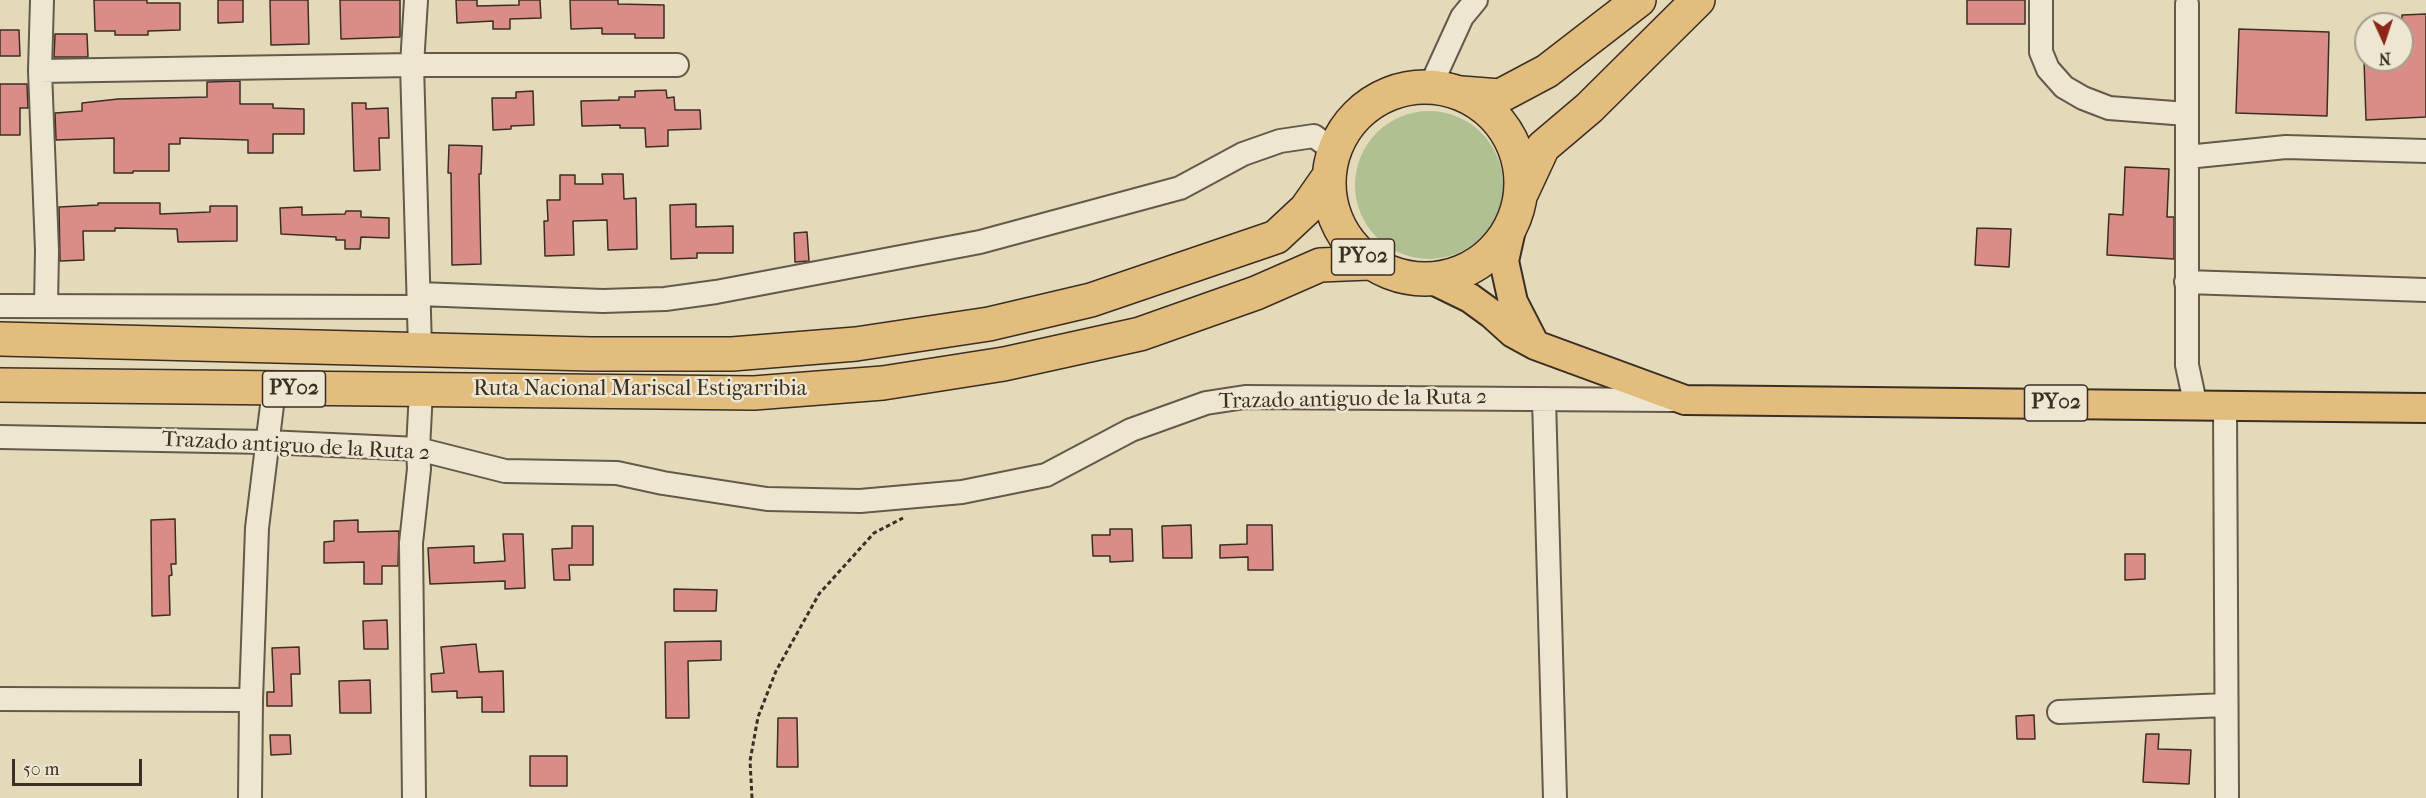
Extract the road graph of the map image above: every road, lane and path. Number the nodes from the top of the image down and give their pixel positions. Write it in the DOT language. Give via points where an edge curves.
graph roads {
  1 [pos="42,0"];
  2 [pos="416,0"];
  3 [pos="1476,0"];
  4 [pos="1639,0"];
  5 [pos="1698,0"];
  6 [pos="2041,0"];
  7 [pos="2187,4"];
  8 [pos="412,65"];
  9 [pos="677,65"];
  10 [pos="40,71"];
  11 [pos="1445,90"];
  12 [pos="2187,114"];
  13 [pos="2426,151"];
  14 [pos="2187,157"];
  15 [pos="1330,165"];
  16 [pos="1521,194"];
  17 [pos="1512,225"];
  18 [pos="1369,263"];
  19 [pos="1433,280"];
  20 [pos="2186,282"];
  21 [pos="2426,290"];
  22 [pos="419,301"];
  23 [pos="0,306"];
  24 [pos="46,306"];
  25 [pos="0,339"];
  26 [pos="1534,345"];
  27 [pos="420,348"];
  28 [pos="0,385"];
  29 [pos="274,389"];
  30 [pos="421,391"];
  31 [pos="1544,399"];
  32 [pos="1685,400"];
  33 [pos="2196,407"];
  34 [pos="2225,407"];
  35 [pos="2426,408"];
  36 [pos="0,437"];
  37 [pos="267,442"];
  38 [pos="418,449"];
  39 [pos="912,514"];
  40 [pos="0,699"];
  41 [pos="251,700"];
  42 [pos="2226,705"];
  43 [pos="2059,712"];
  44 [pos="250,798"];
  45 [pos="414,798"];
  46 [pos="752,798"];
  47 [pos="1555,798"];
  48 [pos="2227,798"];
  1 -- 10 [label="street"];
  2 -- 8 [label="street"];
  3 -- 11 [label="street" via="1462,17"];
  4 -- 11 [label="highway, PY02" via="1547,71 1500,96"];
  5 -- 16 [label="highway, PY02" via="1589,108 1543,147"];
  6 -- 12 [label="street" via="2041,52 2048,69 2064,87 2109,108"];
  7 -- 12 [label="street"];
  8 -- 9 [label="street"];
  8 -- 10 [label="street"];
  8 -- 22 [label="street"];
  10 -- 24 [label="street"];
  11 -- 15 [label="highway, PY02" via="1400,90 1371,102 1349,123"];
  11 -- 16 [label="highway, PY02" via="1487,109 1508,133 1520,162"];
  12 -- 14 [label="street"];
  13 -- 14 [label="street" via="2286,147"];
  14 -- 20 [label="street"];
  15 -- 18 [label="highway, PY02" via="1332,212 1346,240"];
  15 -- 22 [label="street" via="1314,136 1280,141 1243,154 1180,188 980,242 664,300"];
  15 -- 27 [label="highway, Ruta Nacional Mariscal Estigarribia / PY02" via="1306,209 1276,237 1091,300 989,324 856,344 732,354"];
  16 -- 17 [label="highway, PY02"];
  17 -- 19 [label="highway, PY02" via="1493,252 1465,271"];
  17 -- 26 [label="main road, PY02" via="1504,261 1513,302"];
  18 -- 19 [label="highway, PY02" via="1400,277"];
  18 -- 30 [label="highway, Ruta Nacional Mariscal Estigarribia / PY02" via="1320,265 1256,293 1140,334 1004,364 883,383 754,393"];
  19 -- 26 [label="main road, PY02" via="1470,298"];
  20 -- 21 [label="street"];
  20 -- 33 [label="street" via="2187,365"];
  22 -- 24 [label="street"];
  22 -- 27 [label="street"];
  23 -- 24 [label="street"];
  25 -- 27 [label="highway, Ruta Nacional Mariscal Estigarribia / PY02"];
  26 -- 32 [label="main road, PY02"];
  28 -- 29 [label="highway, Ruta Nacional Mariscal Estigarribia / PY02"];
  29 -- 30 [label="highway, Ruta Nacional Mariscal Estigarribia / PY02"];
  29 -- 37 [label="street"];
  30 -- 38 [label="street"];
  31 -- 32 [label="street, Trazado antiguo de la Ruta 2"];
  31 -- 38 [label="street, Trazado antiguo de la Ruta 2" via="1245,397 1216,401 1131,430 1046,475 962,492 860,501 767,499 617,472 505,471"];
  31 -- 47 [label="street"];
  32 -- 33 [label="main road, PY02"];
  33 -- 34 [label="main road, PY02"];
  34 -- 35 [label="main road, PY02"];
  34 -- 42 [label="street"];
  36 -- 37 [label="street, Trazado antiguo de la Ruta 2"];
  37 -- 38 [label="street, Trazado antiguo de la Ruta 2"];
  37 -- 41 [label="street" via="257,528"];
  38 -- 45 [label="street" via="411,543"];
  39 -- 46 [label="path" via="874,533 819,594 776,671 758,717 750,761"];
  40 -- 41 [label="street"];
  41 -- 44 [label="street"];
  42 -- 43 [label="street"];
  42 -- 48 [label="street"];
}
